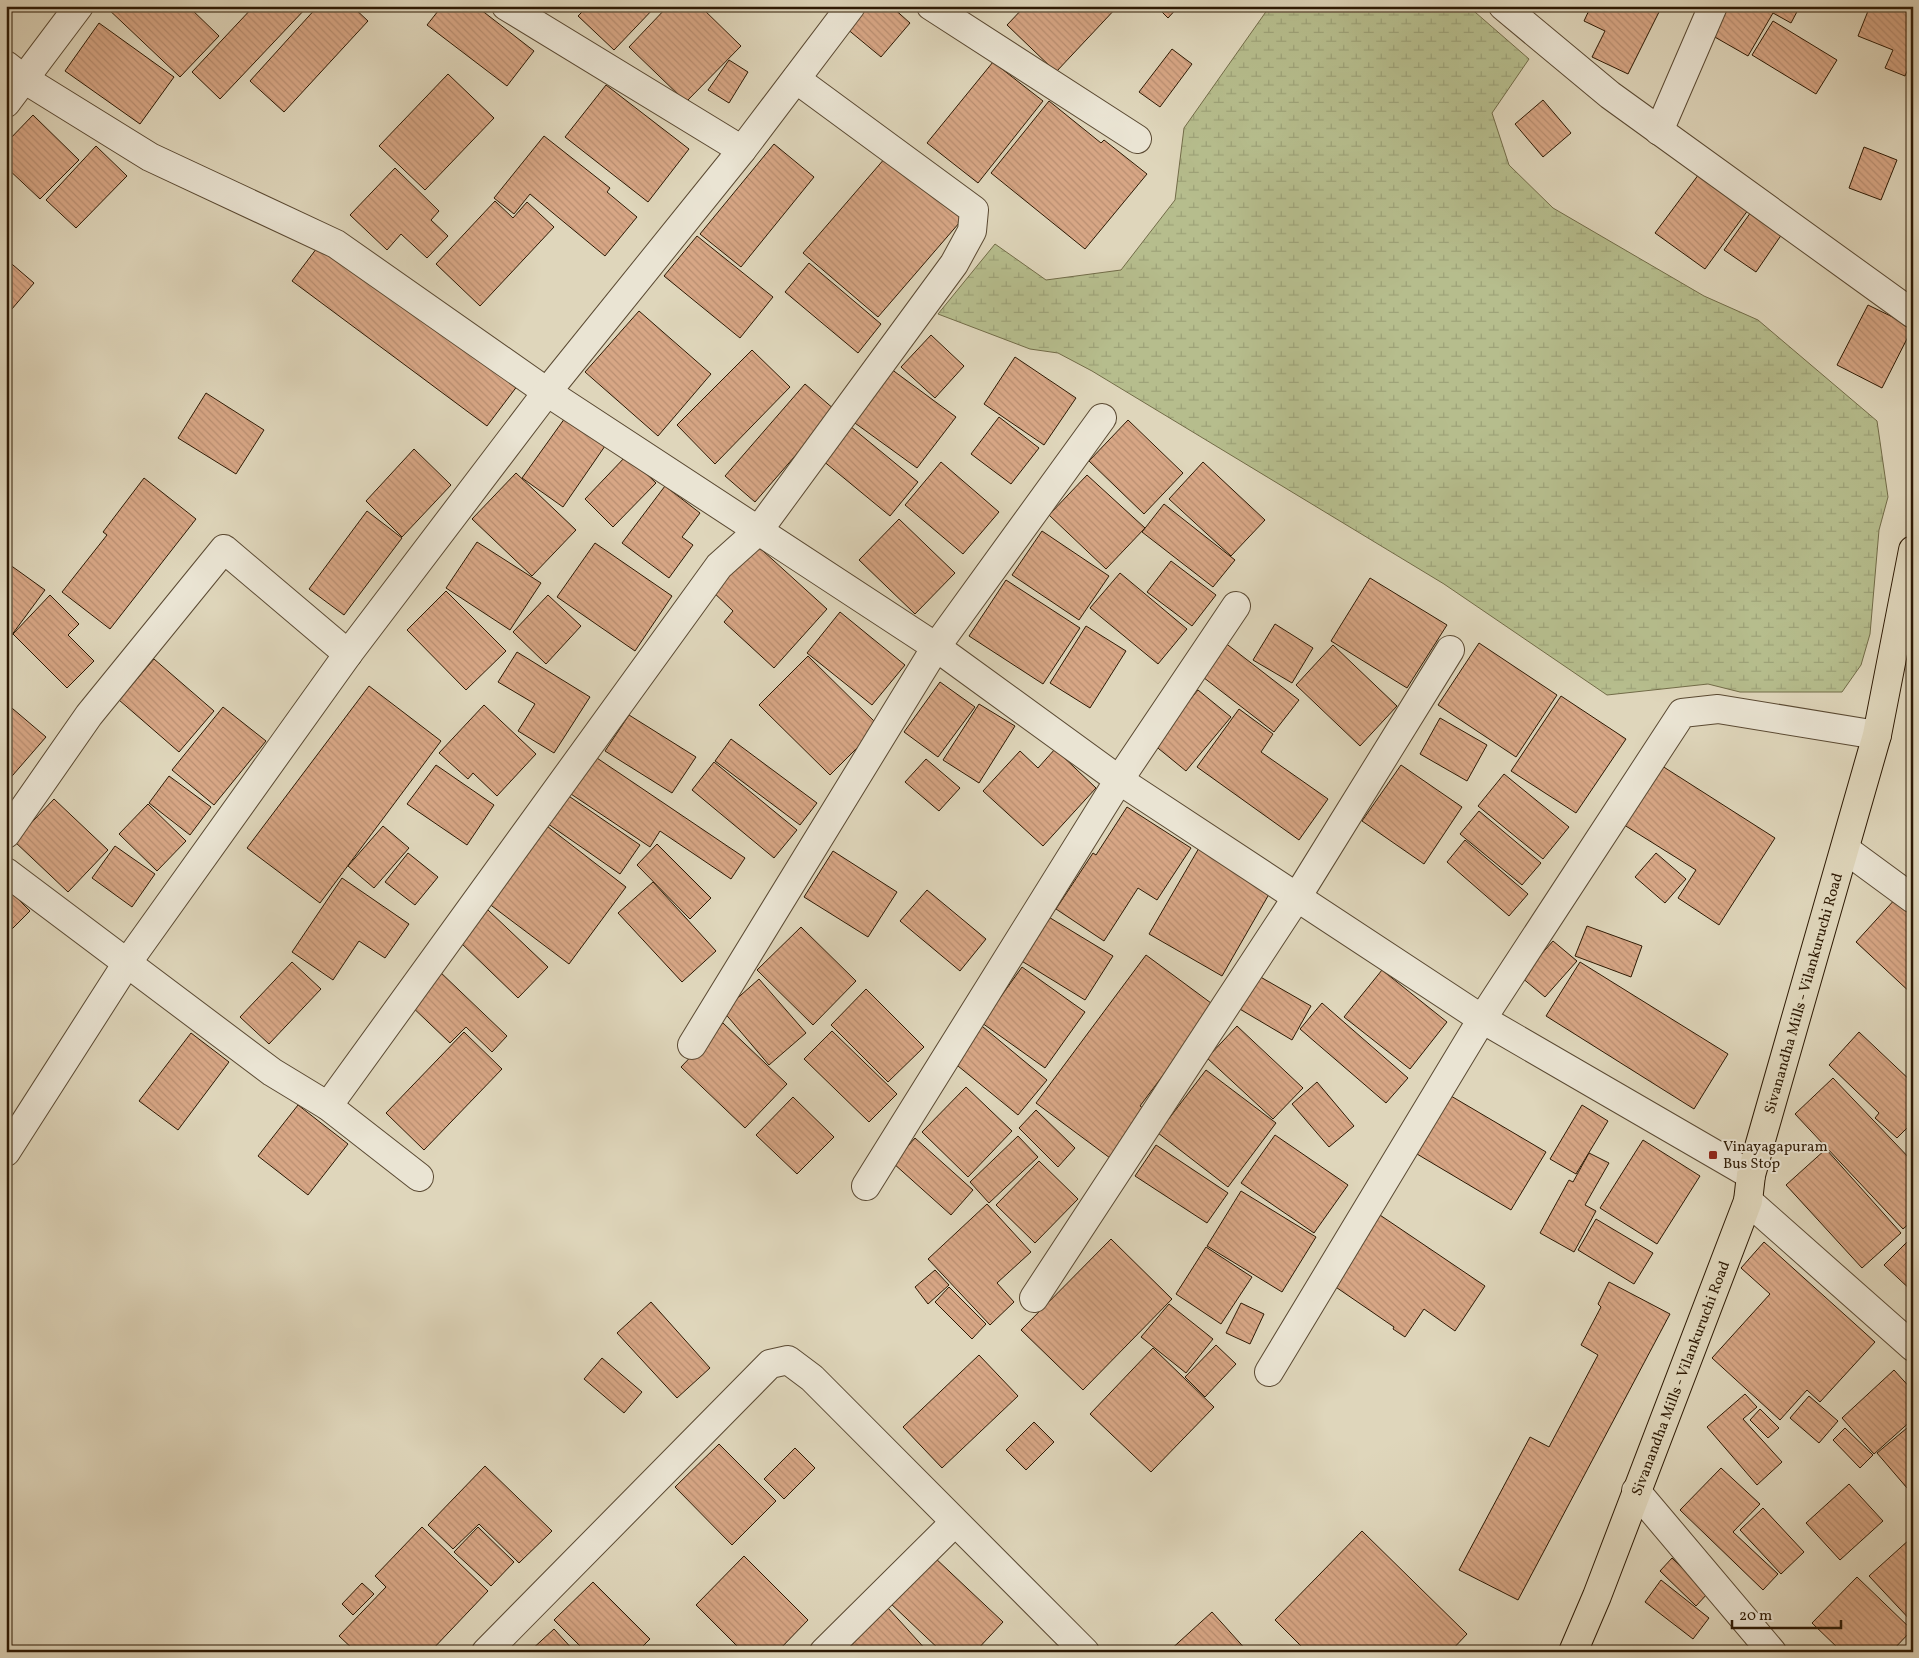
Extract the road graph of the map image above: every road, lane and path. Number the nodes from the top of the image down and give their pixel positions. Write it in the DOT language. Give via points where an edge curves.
graph roads {
  1 [pos="79,6"];
  2 [pos="506,6"];
  3 [pos="851,6"];
  4 [pos="932,6"];
  5 [pos="1503,6"];
  6 [pos="1712,6"];
  7 [pos="15,72"];
  8 [pos="797,78"];
  9 [pos="6,103"];
  10 [pos="1659,131"];
  11 [pos="1137,139"];
  12 [pos="742,150"];
  13 [pos="1913,314"];
  14 [pos="547,392"];
  15 [pos="1102,418"];
  16 [pos="758,531"];
  17 [pos="1913,550"];
  18 [pos="1236,606"];
  19 [pos="936,647"];
  20 [pos="1450,650"];
  21 [pos="348,654"];
  22 [pos="1877,735"];
  23 [pos="1119,780"];
  24 [pos="6,834"];
  25 [pos="1845,848"];
  26 [pos="6,872"];
  27 [pos="1297,897"];
  28 [pos="1913,898"];
  29 [pos="127,963"];
  30 [pos="1482,1020"];
  31 [pos="692,1045"];
  32 [pos="328,1106"];
  33 [pos="6,1152"];
  34 [pos="419,1177"];
  35 [pos="866,1186"];
  36 [pos="1749,1188"];
  37 [pos="1034,1298"];
  38 [pos="1913,1347"];
  39 [pos="1269,1372"];
  40 [pos="1636,1491"];
  41 [pos="954,1523"];
  42 [pos="486,1652"];
  43 [pos="824,1652"];
  44 [pos="1084,1652"];
  45 [pos="1573,1652"];
  46 [pos="1772,1652"];
  1 -- 7 [label="street"];
  2 -- 12 [label="street"];
  3 -- 8 [label="street"];
  4 -- 11 [label="street"];
  5 -- 10 [label="street" via="1610,95"];
  6 -- 10 [label="street"];
  7 -- 9 [label="street"];
  7 -- 14 [label="street" via="150,157 336,244"];
  8 -- 12 [label="street"];
  8 -- 16 [label="street" via="974,210 972,231 954,264"];
  10 -- 13 [label="street"];
  12 -- 14 [label="street"];
  14 -- 16 [label="street"];
  14 -- 21 [label="street"];
  15 -- 19 [label="street"];
  16 -- 19 [label="street"];
  16 -- 32 [label="street" via="719,566"];
  17 -- 22 [label="main road, Sivanandha Mills - Vilankuruchi Road"];
  18 -- 23 [label="street"];
  19 -- 23 [label="street"];
  19 -- 31 [label="street"];
  20 -- 27 [label="street"];
  21 -- 24 [label="street" via="224,549 88,715"];
  21 -- 29 [label="street"];
  22 -- 25 [label="main road, Sivanandha Mills - Vilankuruchi Road"];
  22 -- 30 [label="street" via="1718,709 1682,713"];
  23 -- 27 [label="street"];
  23 -- 35 [label="street"];
  25 -- 28 [label="street"];
  25 -- 36 [label="main road, Sivanandha Mills - Vilankuruchi Road"];
  26 -- 29 [label="street"];
  27 -- 30 [label="street"];
  27 -- 37 [label="street"];
  29 -- 32 [label="street" via="272,1072"];
  29 -- 33 [label="street"];
  30 -- 36 [label="street"];
  30 -- 39 [label="street"];
  32 -- 34 [label="street"];
  36 -- 38 [label="street"];
  36 -- 40 [label="main road, Sivanandha Mills - Vilankuruchi Road"];
  40 -- 45 [label="main road, Sivanandha Mills - Vilankuruchi Road"];
  40 -- 46 [label="street"];
  41 -- 42 [label="street" via="812,1378 788,1360 770,1364"];
  41 -- 43 [label="street"];
  41 -- 44 [label="street"];
}
